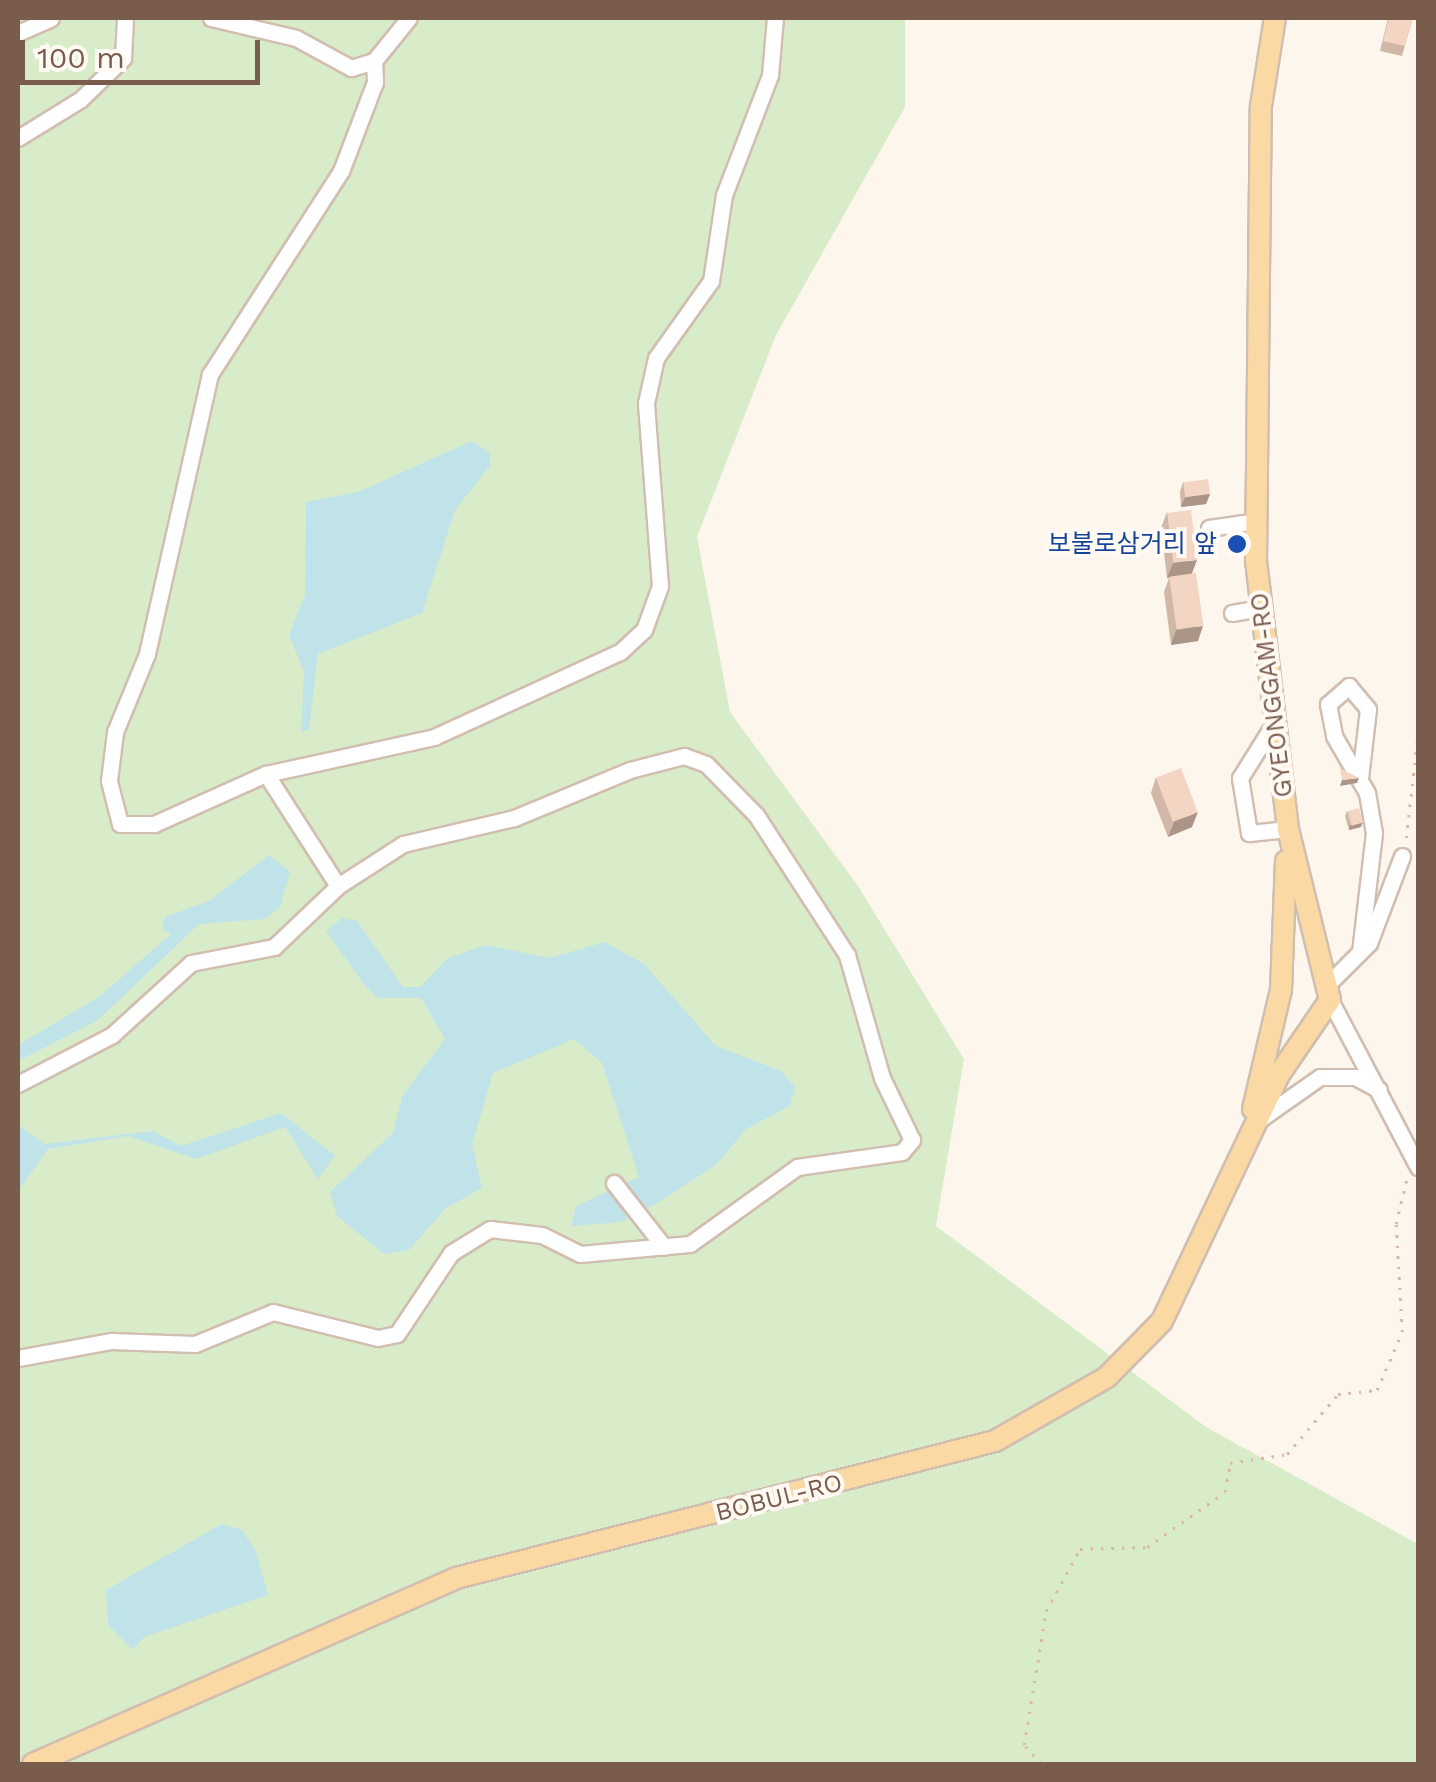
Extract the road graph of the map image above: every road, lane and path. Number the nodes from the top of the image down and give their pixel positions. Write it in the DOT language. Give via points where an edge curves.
graph roads {
  1 [pos="51,18"];
  2 [pos="124,18"];
  3 [pos="211,18"];
  4 [pos="409,18"];
  5 [pos="775,18"];
  6 [pos="1275,18"];
  7 [pos="18,32"];
  8 [pos="374,61"];
  9 [pos="18,138"];
  10 [pos="1257,521"];
  11 [pos="1209,528"];
  12 [pos="1261,608"];
  13 [pos="1232,613"];
  14 [pos="1275,722"];
  15 [pos="1418,736"];
  16 [pos="266,774"];
  17 [pos="1360,778"];
  18 [pos="1288,829"];
  19 [pos="1402,856"];
  20 [pos="338,886"];
  21 [pos="1360,952"];
  22 [pos="1328,993"];
  23 [pos="18,1084"];
  24 [pos="1380,1091"];
  25 [pos="1256,1121"];
  26 [pos="1242,1154"];
  27 [pos="1416,1162"];
  28 [pos="614,1182"];
  29 [pos="664,1247"];
  30 [pos="18,1358"];
  31 [pos="33,1764"];
  32 [pos="1041,1764"];
  1 -- 7 [label="street"];
  2 -- 9 [label="street" via="123,58 81,99"];
  3 -- 8 [label="street" via="296,38 351,68"];
  4 -- 8 [label="street"];
  5 -- 16 [label="street" via="770,75 724,195 711,281 656,358 646,402 660,586 644,630 620,652 434,737"];
  6 -- 10 [label="main road, GYEONGGAM-RO" via="1261,106"];
  8 -- 16 [label="street" via="370,113 340,171 210,374 109,781 120,824 154,824"];
  10 -- 11 [label="street"];
  10 -- 12 [label="main road, GYEONGGAM-RO"];
  12 -- 13 [label="street"];
  12 -- 14 [label="main road, GYEONGGAM-RO"];
  14 -- 18 [label="main road, GYEONGGAM-RO"];
  14 -- 18 [label="street" via="1240,778 1249,833"];
  15 -- 19 [label="path"];
  16 -- 20 [label="street"];
  17 -- 17 [label="street" via="1328,704 1349,686 1368,710"];
  17 -- 21 [label="street" via="1374,833"];
  18 -- 22 [label="main road, GYEONGGAM-RO"];
  18 -- 26 [label="main road" via="1281,990"];
  19 -- 21 [label="street"];
  20 -- 23 [label="street" via="274,947 191,962 112,1034"];
  20 -- 29 [label="street" via="402,844 514,818 684,756 706,764 756,815 846,955 882,1078 912,1140 902,1152 797,1167 736,1206 711,1236"];
  21 -- 22 [label="street"];
  22 -- 24 [label="street, GYEONGGAM-RO"];
  22 -- 25 [label="main road, BOBUL-RO"];
  24 -- 25 [label="street" via="1355,1077 1320,1077"];
  24 -- 27 [label="street, GYEONGGAM-RO"];
  25 -- 26 [label="main road, BOBUL-RO"];
  26 -- 31 [label="main road, BOBUL-RO" via="1162,1321 1107,1377 1009,1434 456,1578"];
  27 -- 32 [label="path" via="1396,1224 1402,1332 1377,1390 1338,1394 1288,1454 1230,1463 1225,1492 1147,1547 1080,1549 1046,1611 1024,1745"];
  28 -- 29 [label="street"];
  29 -- 30 [label="street" via="580,1254 542,1234 490,1229 450,1253 396,1334 378,1338 273,1312 195,1344 112,1341"];
}
